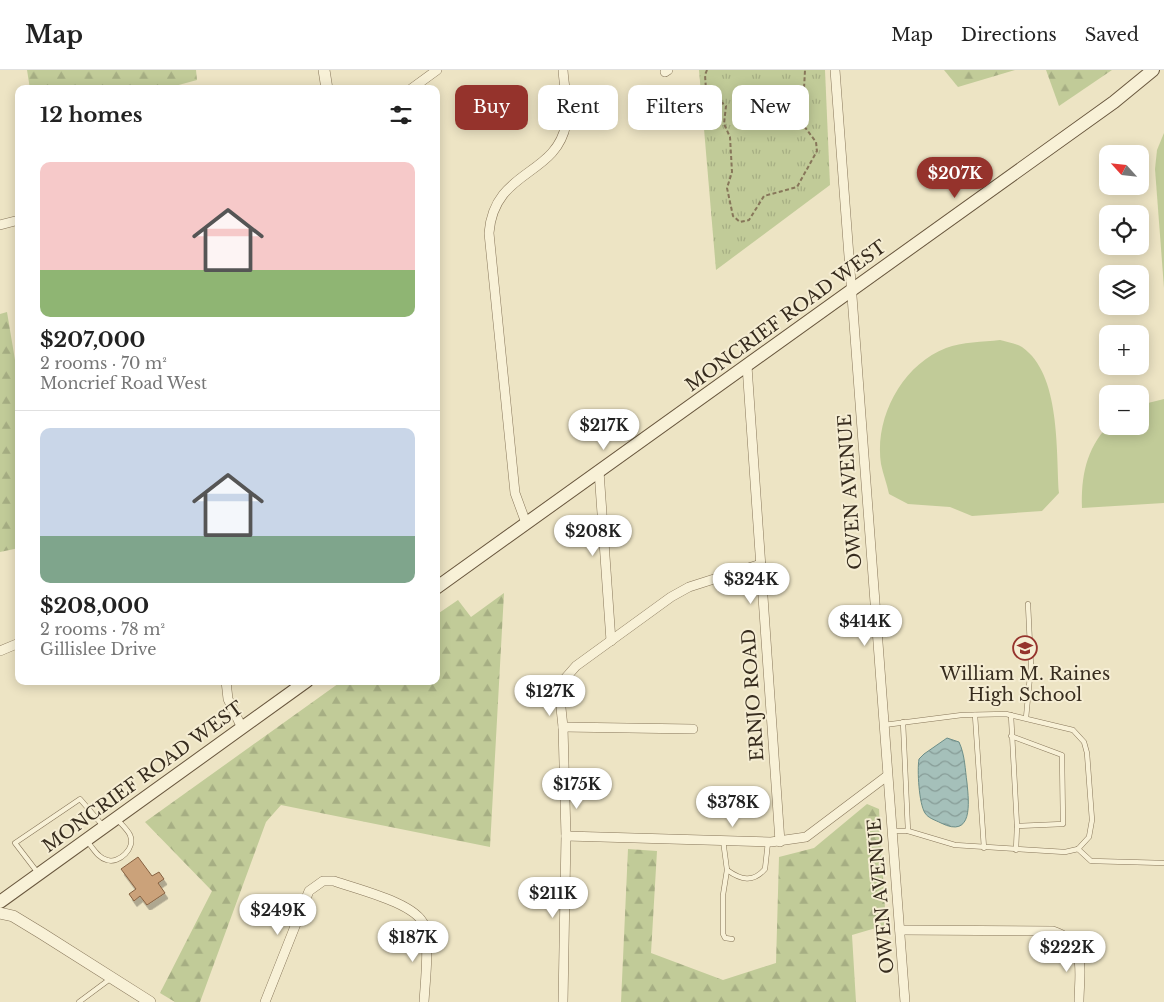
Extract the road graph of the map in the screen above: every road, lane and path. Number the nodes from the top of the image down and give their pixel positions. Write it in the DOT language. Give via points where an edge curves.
graph roads {
  1 [pos="324,70"];
  2 [pos="437,70"];
  3 [pos="563,70"];
  4 [pos="706,70"];
  5 [pos="805,70"];
  6 [pos="835,70"];
  7 [pos="1153,70"];
  8 [pos="326,85"];
  9 [pos="416,85"];
  10 [pos="15,221"];
  11 [pos="0,225"];
  12 [pos="851,291"];
  13 [pos="747,366"];
  14 [pos="599,471"];
  15 [pos="526,523"];
  16 [pos="760,564"];
  17 [pos="440,585"];
  18 [pos="1028,604"];
  19 [pos="611,641"];
  20 [pos="15,645"];
  21 [pos="0,651"];
  22 [pos="226,685"];
  23 [pos="301,685"];
  24 [pos="975,715"];
  25 [pos="1011,715"];
  26 [pos="1026,718"];
  27 [pos="902,722"];
  28 [pos="883,725"];
  29 [pos="563,726"];
  30 [pos="242,728"];
  31 [pos="694,729"];
  32 [pos="1012,736"];
  33 [pos="887,776"];
  34 [pos="116,818"];
  35 [pos="1016,826"];
  36 [pos="104,827"];
  37 [pos="892,831"];
  38 [pos="908,831"];
  39 [pos="566,836"];
  40 [pos="86,840"];
  41 [pos="723,840"];
  42 [pos="768,842"];
  43 [pos="780,842"];
  44 [pos="984,848"];
  45 [pos="1016,850"];
  46 [pos="1078,850"];
  47 [pos="1164,863"];
  48 [pos="727,870"];
  49 [pos="39,874"];
  50 [pos="0,902"];
  51 [pos="0,913"];
  52 [pos="900,930"];
  53 [pos="732,939"];
  54 [pos="112,978"];
  55 [pos="79,1002"];
  56 [pos="150,1002"];
  57 [pos="265,1002"];
  58 [pos="424,1002"];
  59 [pos="563,1002"];
  60 [pos="906,1002"];
  61 [pos="1079,1002"];
  1 -- 8 [label="street"];
  2 -- 9 [label="street"];
  3 -- 15 [label="street" via="566,115 561,137 548,158 507,188 500,197 490,219 488,233 515,493"];
  4 -- 5 [label="path" via="706,90 726,106 724,124 730,137 732,172 727,188 733,216 740,222 749,220 764,196 797,187 817,151 816,142 804,126 797,103 804,89"];
  6 -- 12 [label="street, OWEN AVENUE"];
  7 -- 12 [label="main road, MONCRIEF ROAD WEST" via="1114,102"];
  10 -- 11 [label="street"];
  12 -- 13 [label="main road, MONCRIEF ROAD WEST"];
  12 -- 28 [label="street, OWEN AVENUE"];
  13 -- 14 [label="main road, MONCRIEF ROAD WEST"];
  13 -- 16 [label="street, ERNJO ROAD"];
  14 -- 15 [label="main road, MONCRIEF ROAD WEST"];
  14 -- 19 [label="street"];
  15 -- 17 [label="main road, MONCRIEF ROAD WEST"];
  16 -- 19 [label="street" via="689,587"];
  16 -- 43 [label="street, ERNJO ROAD"];
  18 -- 26 [label="lane" via="1032,666"];
  19 -- 29 [label="street" via="576,666 562,682 560,708"];
  20 -- 21 [label="street"];
  22 -- 30 [label="street" via="228,700"];
  23 -- 30 [label="main road, MONCRIEF ROAD WEST"];
  24 -- 25 [label="lane"];
  24 -- 27 [label="lane"];
  24 -- 44 [label="lane"];
  25 -- 26 [label="lane"];
  25 -- 32 [label="lane"];
  26 -- 46 [label="lane" via="1073,730 1084,742 1092,820 1089,837"];
  27 -- 28 [label="lane"];
  27 -- 38 [label="lane"];
  28 -- 33 [label="street, OWEN AVENUE"];
  29 -- 31 [label="street"];
  29 -- 39 [label="street"];
  30 -- 34 [label="main road, MONCRIEF ROAD WEST"];
  32 -- 35 [label="lane"];
  32 -- 35 [label="lane" via="1062,755 1064,790 1062,824"];
  33 -- 37 [label="street, OWEN AVENUE"];
  33 -- 43 [label="street" via="806,837"];
  34 -- 36 [label="main road, MONCRIEF ROAD WEST"];
  34 -- 40 [label="lane" via="130,836 126,854 108,861 100,858"];
  35 -- 45 [label="lane"];
  36 -- 40 [label="main road, MONCRIEF ROAD WEST"];
  36 -- 49 [label="lane" via="80,799 15,843"];
  37 -- 38 [label="lane"];
  37 -- 52 [label="street, OWEN AVENUE"];
  38 -- 44 [label="lane" via="955,846"];
  39 -- 41 [label="street"];
  39 -- 59 [label="street"];
  40 -- 49 [label="main road, MONCRIEF ROAD WEST"];
  41 -- 42 [label="street"];
  41 -- 48 [label="lane"];
  42 -- 43 [label="street"];
  42 -- 48 [label="lane" via="765,869 760,875 744,879"];
  44 -- 45 [label="lane"];
  45 -- 46 [label="lane"];
  46 -- 47 [label="lane" via="1091,861"];
  48 -- 53 [label="lane" via="723,934 725,938"];
  49 -- 50 [label="main road, MONCRIEF ROAD WEST"];
  51 -- 54 [label="street" via="12,916"];
  52 -- 60 [label="street, OWEN AVENUE"];
  52 -- 61 [label="street" via="1053,931 1071,939 1076,947 1080,959"];
  54 -- 55 [label="lane"];
  54 -- 56 [label="street"];
  57 -- 58 [label="street" via="304,899 314,885 334,881 408,908 420,918 426,935"];
}
